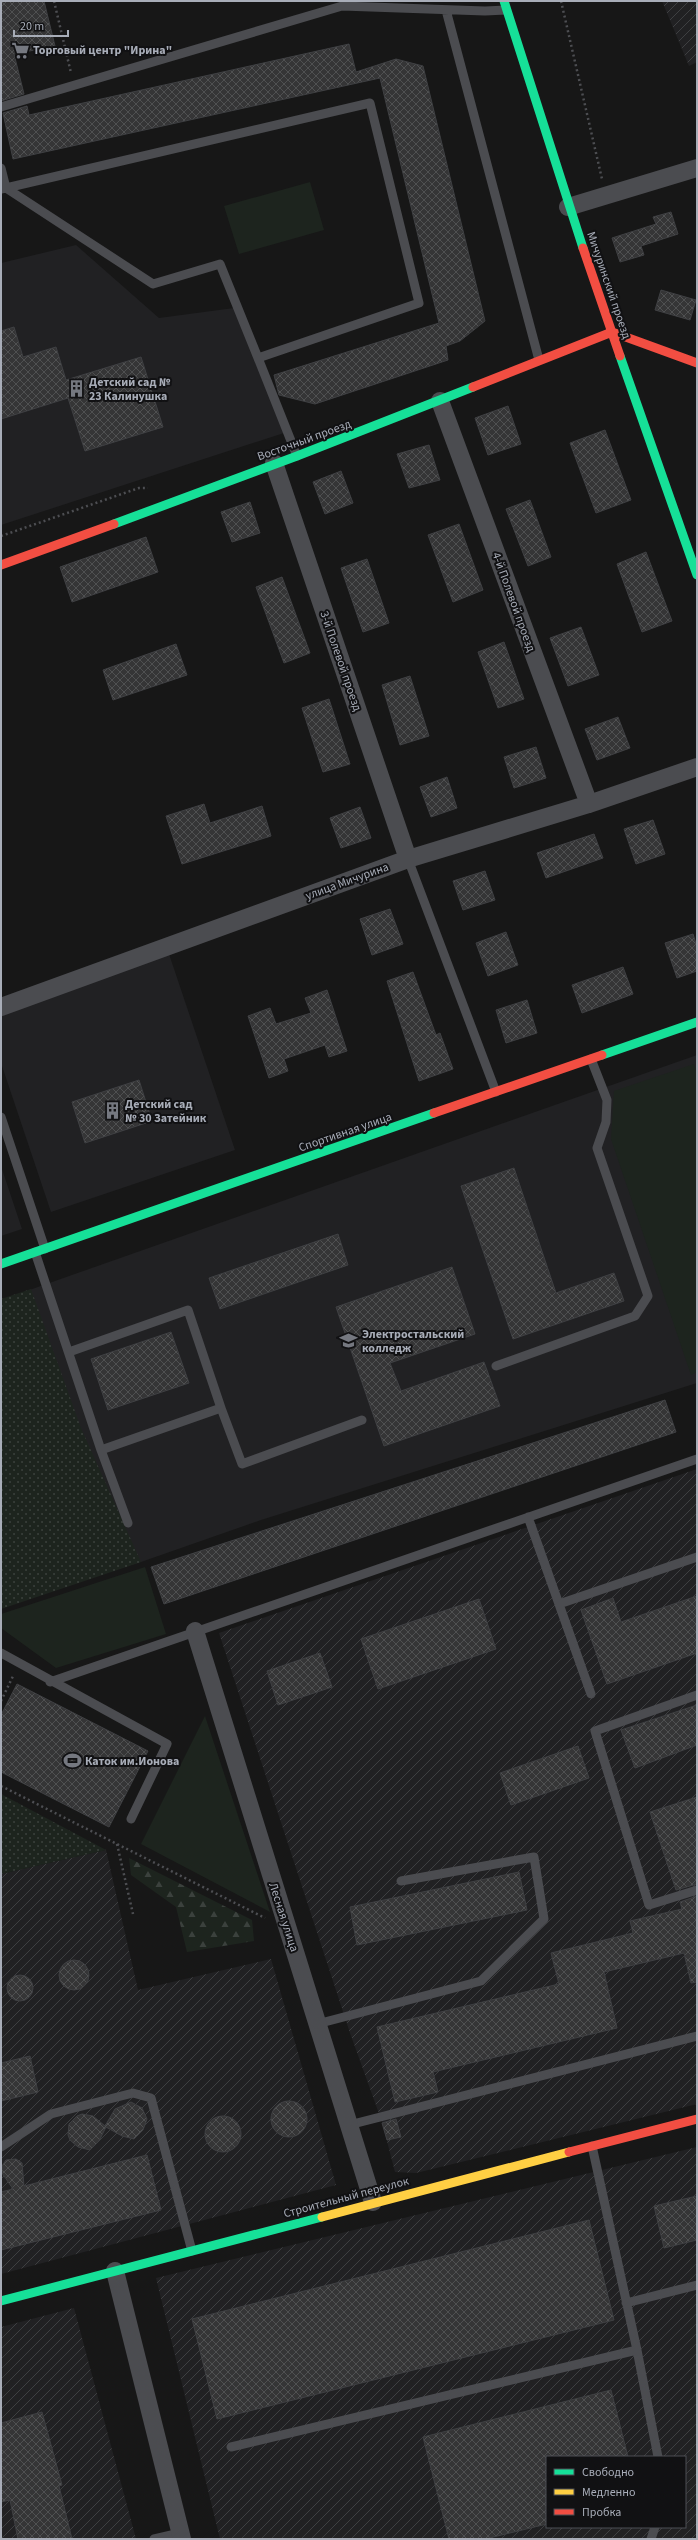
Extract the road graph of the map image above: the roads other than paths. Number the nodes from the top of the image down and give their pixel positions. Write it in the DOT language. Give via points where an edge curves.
graph roads {
  1 [pos="505,5"];
  2 [pos="446,10"];
  3 [pos="1,107"];
  4 [pos="1,168"];
  5 [pos="697,168"];
  6 [pos="3,188"];
  7 [pos="568,207"];
  8 [pos="612,332"];
  9 [pos="258,358"];
  10 [pos="540,362"];
  11 [pos="697,363"];
  12 [pos="440,401"];
  13 [pos="297,456"];
  14 [pos="274,463"];
  15 [pos="693,548"];
  16 [pos="1,565"];
  17 [pos="697,575"];
  18 [pos="697,767"];
  19 [pos="589,804"];
  20 [pos="408,859"];
  21 [pos="1,1007"];
  22 [pos="697,1022"];
  23 [pos="591,1059"];
  24 [pos="497,1092"];
  25 [pos="1,1117"];
  26 [pos="45,1249"];
  27 [pos="35,1252"];
  28 [pos="1,1264"];
  29 [pos="69,1352"];
  30 [pos="496,1366"];
  31 [pos="221,1408"];
  32 [pos="362,1420"];
  33 [pos="101,1450"];
  34 [pos="697,1459"];
  35 [pos="528,1517"];
  36 [pos="128,1523"];
  37 [pos="697,1557"];
  38 [pos="559,1604"];
  39 [pos="195,1631"];
  40 [pos="1,1653"];
  41 [pos="50,1682"];
  42 [pos="591,1694"];
  43 [pos="697,1696"];
  44 [pos="131,1819"];
  45 [pos="401,1881"];
  46 [pos="697,1890"];
  47 [pos="318,2024"];
  48 [pos="697,2036"];
  49 [pos="697,2119"];
  50 [pos="349,2126"];
  51 [pos="592,2146"];
  52 [pos="1,2147"];
  53 [pos="373,2202"];
  54 [pos="192,2251"];
  55 [pos="115,2271"];
  56 [pos="697,2285"];
  57 [pos="1,2301"];
  58 [pos="626,2303"];
  59 [pos="637,2350"];
  60 [pos="231,2447"];
  61 [pos="658,2456"];
  62 [pos="655,2528"];
  63 [pos="181,2536"];
  64 [pos="154,2539"];
  65 [pos="651,2539"];
  1 -- 2 [label="lane"];
  1 -- 7 [label="street, Мичуринский проезд"];
  2 -- 3 [label="lane" via="342,6"];
  2 -- 10 [label="lane"];
  4 -- 6 [label="lane"];
  5 -- 7 [label="street"];
  6 -- 9 [label="lane" via="153,284 220,264"];
  6 -- 9 [label="lane" via="370,103 419,303"];
  7 -- 8 [label="street, Мичуринский проезд"];
  8 -- 10 [label="street, Восточный проезд"];
  8 -- 11 [label="street"];
  8 -- 15 [label="street, Мичуринский проезд"];
  9 -- 13 [label="lane"];
  10 -- 12 [label="street, Восточный проезд"];
  12 -- 13 [label="street, Восточный проезд"];
  12 -- 19 [label="street, 4-й Полевой проезд"];
  13 -- 14 [label="street, Восточный проезд"];
  14 -- 16 [label="street, Восточный проезд"];
  14 -- 20 [label="street, 3-й Полевой проезд"];
  15 -- 17 [label="street, Мичуринский проезд"];
  18 -- 19 [label="street, улица Мичурина"];
  19 -- 20 [label="street, улица Мичурина"];
  20 -- 21 [label="street, улица Мичурина"];
  20 -- 24 [label="lane"];
  22 -- 23 [label="street, Спортивная улица"];
  23 -- 24 [label="street, Спортивная улица"];
  23 -- 30 [label="lane" via="607,1100 606,1122 597,1148 648,1296 635,1316"];
  24 -- 26 [label="street, Спортивная улица"];
  25 -- 26 [label="lane"];
  26 -- 27 [label="street, Спортивная улица"];
  27 -- 28 [label="street, Спортивная улица"];
  27 -- 29 [label="lane"];
  29 -- 31 [label="lane" via="188,1310"];
  29 -- 33 [label="lane"];
  31 -- 32 [label="lane" via="242,1464"];
  31 -- 33 [label="lane"];
  33 -- 36 [label="lane"];
  34 -- 35 [label="lane"];
  35 -- 38 [label="lane"];
  35 -- 39 [label="lane"];
  37 -- 38 [label="lane"];
  38 -- 42 [label="lane"];
  39 -- 41 [label="lane"];
  39 -- 47 [label="street, Лесная улица"];
  40 -- 41 [label="lane"];
  41 -- 44 [label="lane" via="167,1744"];
  43 -- 46 [label="lane" via="596,1731 649,1905"];
  45 -- 47 [label="lane" via="534,1857 544,1919 481,1981"];
  47 -- 50 [label="street, Лесная улица"];
  48 -- 50 [label="lane"];
  49 -- 51 [label="street, Строительный переулок"];
  50 -- 53 [label="street, Лесная улица"];
  51 -- 53 [label="street, Строительный переулок"];
  51 -- 58 [label="lane"];
  52 -- 54 [label="lane" via="51,2114 133,2093 151,2098"];
  53 -- 54 [label="street, Строительный переулок"];
  54 -- 55 [label="street, Строительный переулок"];
  55 -- 57 [label="street, Строительный переулок"];
  55 -- 63 [label="street"];
  56 -- 58 [label="lane"];
  58 -- 59 [label="lane"];
  59 -- 60 [label="lane"];
  59 -- 61 [label="lane"];
  62 -- 65 [label="lane"];
  63 -- 64 [label="lane"];
}
